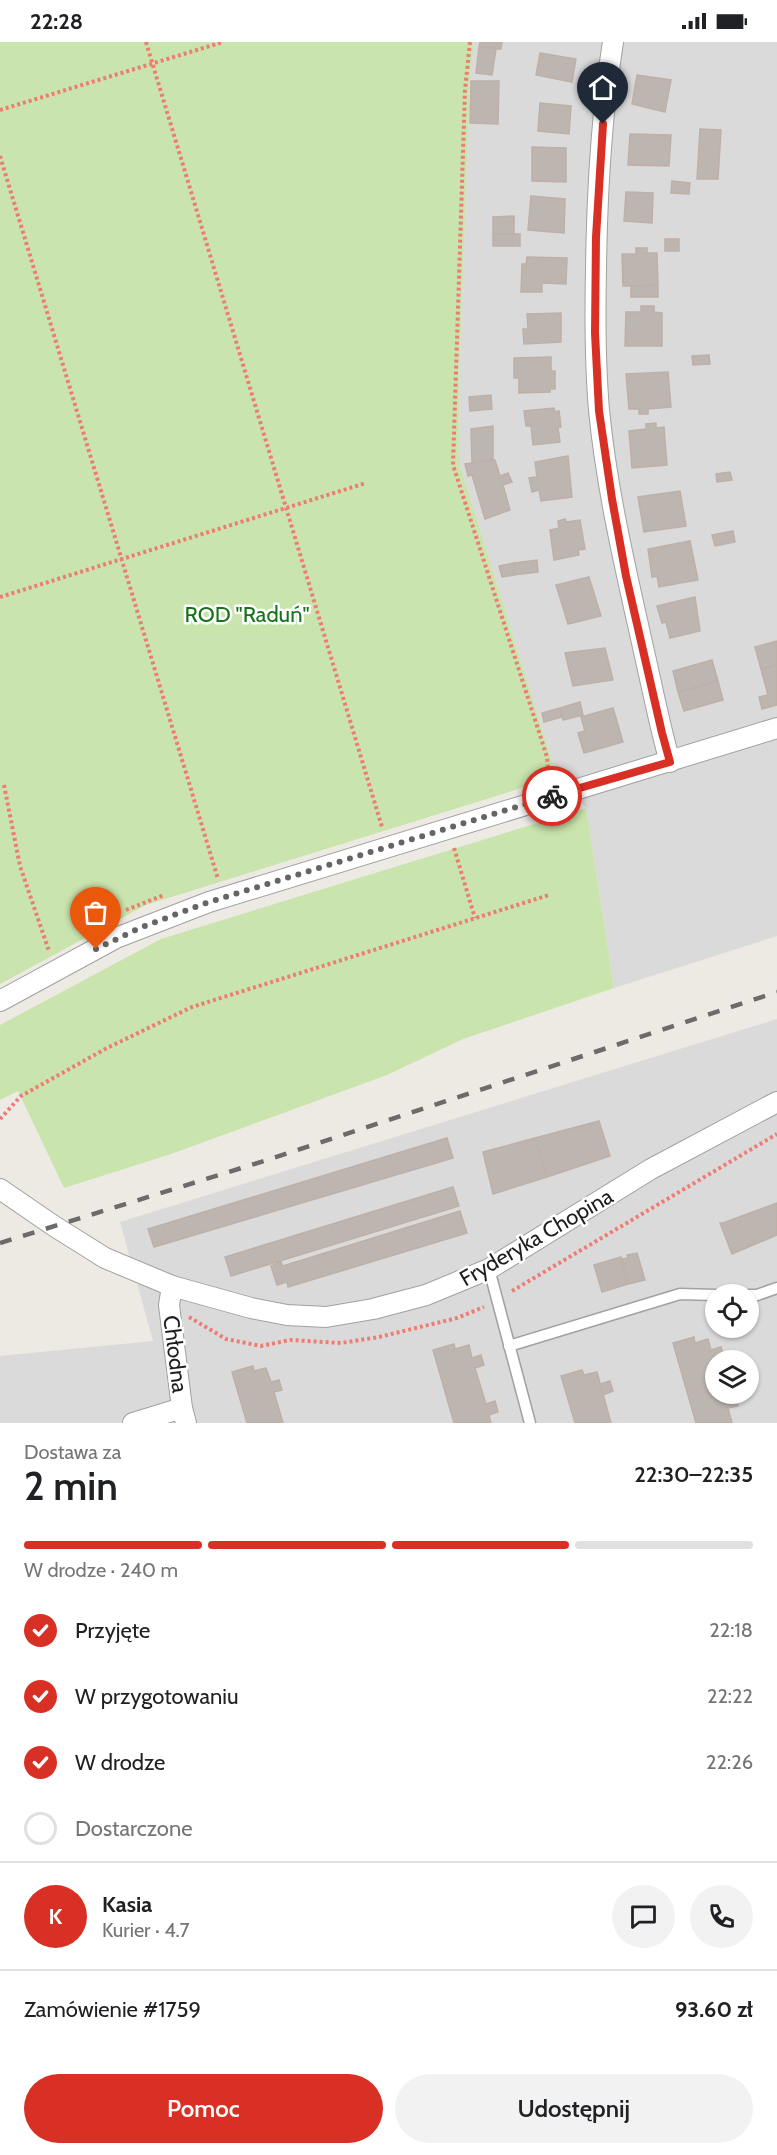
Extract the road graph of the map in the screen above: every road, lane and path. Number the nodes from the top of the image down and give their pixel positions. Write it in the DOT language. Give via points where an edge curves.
graph roads {
  1 [pos="147,42"];
  2 [pos="223,42"];
  3 [pos="470,42"];
  4 [pos="613,42"];
  5 [pos="152,64"];
  6 [pos="0,110"];
  7 [pos="0,156"];
  8 [pos="366,483"];
  9 [pos="288,509"];
  10 [pos="120,559"];
  11 [pos="0,597"];
  12 [pos="777,728"];
  13 [pos="670,762"];
  14 [pos="549,776"];
  15 [pos="4,785"];
  16 [pos="382,827"];
  17 [pos="454,848"];
  18 [pos="219,882"];
  19 [pos="549,895"];
  20 [pos="475,918"];
  21 [pos="49,951"];
  22 [pos="0,1001"];
  23 [pos="777,1102"];
  24 [pos="0,1119"];
  25 [pos="777,1134"];
  26 [pos="0,1189"];
  27 [pos="662,1203"];
  28 [pos="489,1269"];
  29 [pos="172,1286"];
  30 [pos="777,1288"];
  31 [pos="759,1294"];
  32 [pos="705,1295"];
  33 [pos="509,1347"];
  34 [pos="184,1416"];
  35 [pos="132,1423"];
  36 [pos="530,1423"];
  1 -- 5 [label="path"];
  2 -- 5 [label="path"];
  3 -- 14 [label="path" via="465,90 453,465 547,757"];
  4 -- 13 [label="street" via="601,144 596,237 599,411 626,576"];
  5 -- 6 [label="path"];
  5 -- 9 [label="path"];
  7 -- 10 [label="path"];
  8 -- 9 [label="path"];
  9 -- 10 [label="path"];
  9 -- 16 [label="path"];
  10 -- 11 [label="path"];
  10 -- 18 [label="path"];
  12 -- 13 [label="street"];
  13 -- 22 [label="street" via="209,902 116,938"];
  15 -- 21 [label="path" via="20,866"];
  17 -- 20 [label="path"];
  19 -- 20 [label="path"];
  20 -- 24 [label="path" via="192,1007 21,1096"];
  23 -- 28 [label="street, Fryderyka Chopina" via="651,1169"];
  25 -- 27 [label="path"];
  26 -- 29 [label="street, Fryderyka Chopina" via="105,1258"];
  28 -- 29 [label="street, Fryderyka Chopina" via="426,1295 326,1317 251,1308"];
  28 -- 33 [label="lane"];
  29 -- 34 [label="street, Chłodna" via="169,1305"];
  30 -- 31 [label="lane"];
  32 -- 33 [label="lane" via="680,1294"];
  33 -- 36 [label="lane"];
  34 -- 35 [label="street"];
}
